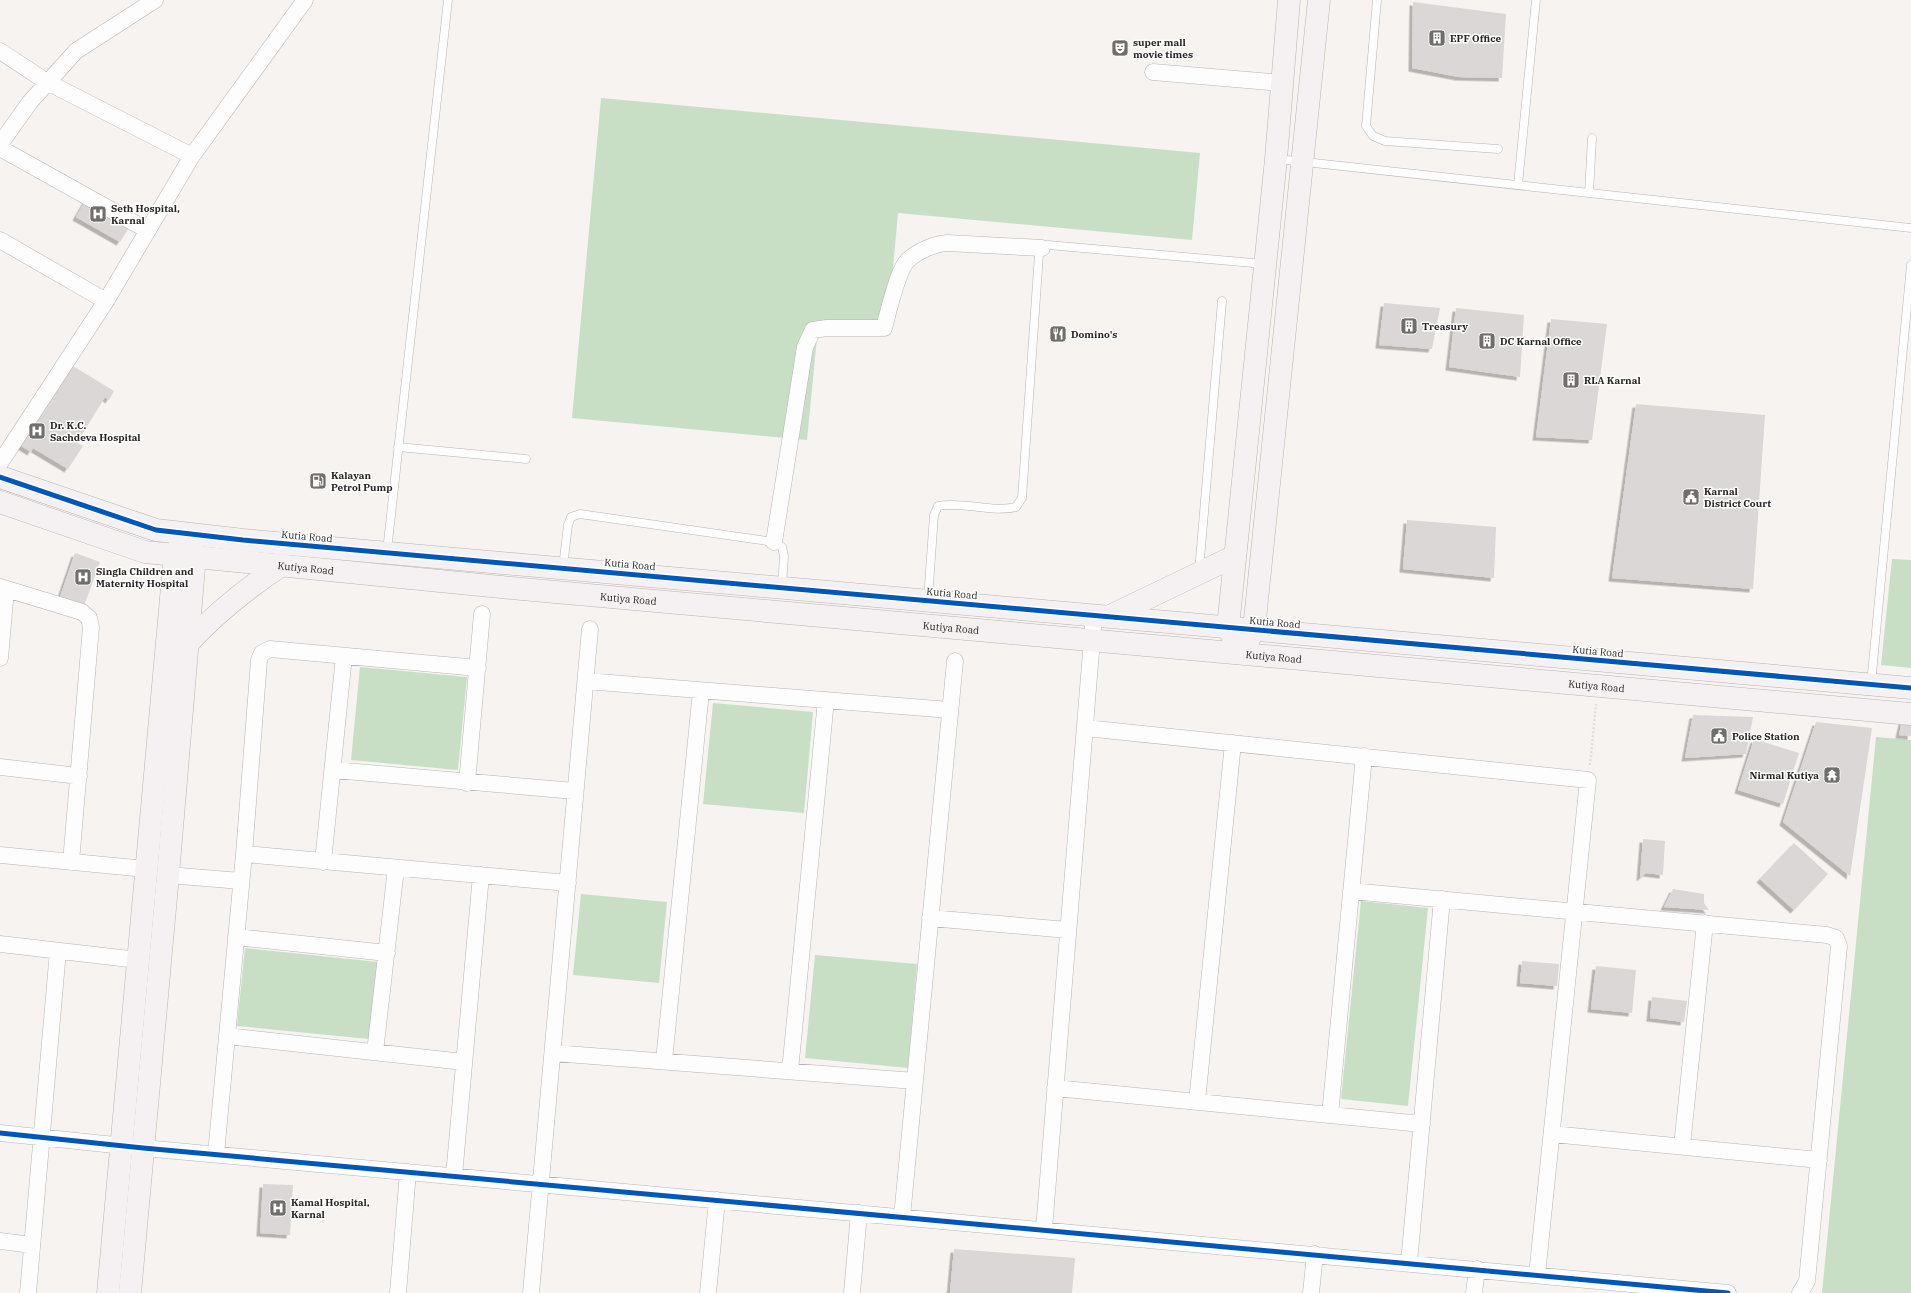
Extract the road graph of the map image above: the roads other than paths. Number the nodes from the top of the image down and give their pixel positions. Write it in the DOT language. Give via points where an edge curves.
graph roads {
  1 [pos="155,0"];
  2 [pos="305,0"];
  3 [pos="448,0"];
  4 [pos="1289,0"];
  5 [pos="1320,0"];
  6 [pos="1377,0"];
  7 [pos="1536,0"];
  8 [pos="0,51"];
  9 [pos="1153,72"];
  10 [pos="47,82"];
  11 [pos="1282,83"];
  12 [pos="1592,138"];
  13 [pos="1,142"];
  14 [pos="1498,149"];
  15 [pos="192,156"];
  16 [pos="1276,159"];
  17 [pos="1303,162"];
  18 [pos="1518,185"];
  19 [pos="1589,193"];
  20 [pos="1911,228"];
  21 [pos="147,230"];
  22 [pos="0,240"];
  23 [pos="1042,248"];
  24 [pos="1265,264"];
  25 [pos="1911,265"];
  26 [pos="1222,300"];
  27 [pos="106,301"];
  28 [pos="1249,422"];
  29 [pos="1276,426"];
  30 [pos="398,447"];
  31 [pos="526,459"];
  32 [pos="0,463"];
  33 [pos="0,477"];
  34 [pos="0,502"];
  35 [pos="188,533"];
  36 [pos="774,542"];
  37 [pos="387,552"];
  38 [pos="185,555"];
  39 [pos="1235,556"];
  40 [pos="282,565"];
  41 [pos="563,567"];
  42 [pos="1199,573"];
  43 [pos="782,587"];
  44 [pos="3,588"];
  45 [pos="928,600"];
  46 [pos="482,614"];
  47 [pos="1102,615"];
  48 [pos="1228,627"];
  49 [pos="590,629"];
  50 [pos="1254,629"];
  51 [pos="1092,641"];
  52 [pos="187,644"];
  53 [pos="1240,654"];
  54 [pos="344,656"];
  55 [pos="0,658"];
  56 [pos="955,661"];
  57 [pos="478,668"];
  58 [pos="586,681"];
  59 [pos="1871,684"];
  60 [pos="1911,688"];
  61 [pos="701,690"];
  62 [pos="826,700"];
  63 [pos="950,710"];
  64 [pos="1867,710"];
  65 [pos="1911,714"];
  66 [pos="1085,728"];
  67 [pos="1233,743"];
  68 [pos="1364,756"];
  69 [pos="0,767"];
  70 [pos="334,770"];
  71 [pos="79,776"];
  72 [pos="467,783"];
  73 [pos="575,791"];
  74 [pos="244,854"];
  75 [pos="0,855"];
  76 [pos="71,862"];
  77 [pos="323,862"];
  78 [pos="396,868"];
  79 [pos="146,869"];
  80 [pos="168,875"];
  81 [pos="481,875"];
  82 [pos="241,881"];
  83 [pos="568,883"];
  84 [pos="1351,891"];
  85 [pos="1442,899"];
  86 [pos="1575,911"];
  87 [pos="930,918"];
  88 [pos="1705,923"];
  89 [pos="1068,930"];
  90 [pos="236,937"];
  91 [pos="0,944"];
  92 [pos="58,951"];
  93 [pos="387,953"];
  94 [pos="138,960"];
  95 [pos="227,1036"];
  96 [pos="376,1052"];
  97 [pos="553,1053"];
  98 [pos="664,1061"];
  99 [pos="464,1062"];
  100 [pos="790,1071"];
  101 [pos="915,1081"];
  102 [pos="1055,1088"];
  103 [pos="1197,1102"];
  104 [pos="1330,1115"];
  105 [pos="1422,1124"];
  106 [pos="0,1133"];
  107 [pos="1552,1134"];
  108 [pos="42,1137"];
  109 [pos="121,1145"];
  110 [pos="1682,1146"];
  111 [pos="143,1148"];
  112 [pos="216,1154"];
  113 [pos="1819,1160"];
  114 [pos="408,1172"];
  115 [pos="454,1176"];
  116 [pos="542,1184"];
  117 [pos="717,1200"];
  118 [pos="860,1213"];
  119 [pos="902,1217"];
  120 [pos="1044,1230"];
  121 [pos="0,1241"];
  122 [pos="32,1245"];
  123 [pos="1315,1254"];
  124 [pos="1409,1263"];
  125 [pos="1477,1269"];
  126 [pos="1537,1274"];
  127 [pos="28,1293"];
  128 [pos="108,1293"];
  129 [pos="132,1293"];
  130 [pos="398,1293"];
  131 [pos="531,1293"];
  132 [pos="708,1293"];
  133 [pos="852,1293"];
  134 [pos="1311,1293"];
  135 [pos="1474,1293"];
  136 [pos="1728,1293"];
  137 [pos="1800,1293"];
  1 -- 10 [label="street" via="76,51"];
  2 -- 15 [label="street"];
  3 -- 30 [label="lane"];
  4 -- 11 [label="street"];
  5 -- 17 [label="street"];
  6 -- 14 [label="lane" via="1366,126 1373,136 1385,141"];
  7 -- 18 [label="lane"];
  8 -- 10 [label="street"];
  9 -- 11 [label="street"];
  10 -- 13 [label="street"];
  10 -- 15 [label="street"];
  11 -- 16 [label="street"];
  12 -- 19 [label="lane"];
  13 -- 21 [label="street"];
  15 -- 21 [label="street"];
  16 -- 17 [label="lane"];
  16 -- 24 [label="street"];
  17 -- 18 [label="lane"];
  17 -- 29 [label="street"];
  18 -- 19 [label="lane"];
  19 -- 20 [label="lane"];
  21 -- 27 [label="street"];
  22 -- 27 [label="street"];
  23 -- 24 [label="lane" via="1048,246"];
  23 -- 36 [label="street" via="937,244 907,261 900,274 884,328 813,330 805,347"];
  23 -- 45 [label="lane" via="1039,254 1022,498 1016,507 1006,509 949,504 938,506 934,515"];
  24 -- 28 [label="street"];
  25 -- 59 [label="lane"];
  26 -- 42 [label="lane"];
  27 -- 32 [label="street"];
  28 -- 29 [label="street"];
  28 -- 39 [label="street"];
  29 -- 50 [label="street"];
  30 -- 31 [label="lane"];
  30 -- 37 [label="lane"];
  33 -- 35 [label="street, Kutia Road" via="156,530"];
  34 -- 38 [label="street, Kutiya Road" via="145,552"];
  35 -- 37 [label="street, Kutia Road"];
  35 -- 38 [label="street"];
  36 -- 41 [label="lane" via="580,514 571,517 568,525"];
  36 -- 43 [label="lane" via="782,547 784,556"];
  37 -- 41 [label="street, Kutia Road"];
  38 -- 40 [label="street, Kutiya Road"];
  38 -- 52 [label="street"];
  38 -- 79 [label="street"];
  39 -- 42 [label="street"];
  39 -- 48 [label="street"];
  40 -- 51 [label="street, Kutiya Road"];
  40 -- 52 [label="street" via="243,592"];
  41 -- 43 [label="street, Kutia Road"];
  42 -- 47 [label="street"];
  43 -- 45 [label="street, Kutia Road"];
  44 -- 55 [label="street"];
  44 -- 71 [label="street" via="82,612 89,618 91,627"];
  45 -- 47 [label="street, Kutia Road"];
  46 -- 57 [label="street"];
  47 -- 48 [label="street, Kutia Road"];
  47 -- 51 [label="street"];
  48 -- 50 [label="street, Kutia Road"];
  48 -- 53 [label="street"];
  49 -- 58 [label="street"];
  50 -- 53 [label="street"];
  50 -- 59 [label="street, Kutia Road"];
  51 -- 53 [label="street, Kutiya Road"];
  51 -- 66 [label="street"];
  52 -- 80 [label="street"];
  53 -- 64 [label="street, Kutiya Road"];
  54 -- 57 [label="street"];
  54 -- 70 [label="street"];
  54 -- 74 [label="street" via="270,649 262,653 259,660"];
  56 -- 63 [label="street"];
  57 -- 72 [label="street"];
  58 -- 61 [label="street"];
  58 -- 73 [label="street"];
  59 -- 60 [label="street, Kutia Road"];
  59 -- 64 [label="street"];
  61 -- 62 [label="street"];
  61 -- 98 [label="street"];
  62 -- 63 [label="street"];
  62 -- 100 [label="street"];
  63 -- 87 [label="street"];
  64 -- 65 [label="street, Kutiya Road"];
  66 -- 67 [label="street"];
  66 -- 89 [label="street"];
  67 -- 68 [label="street"];
  67 -- 103 [label="street"];
  68 -- 84 [label="street"];
  68 -- 86 [label="street" via="1588,780"];
  69 -- 71 [label="street"];
  70 -- 72 [label="street"];
  70 -- 77 [label="street"];
  71 -- 76 [label="street"];
  72 -- 73 [label="street"];
  73 -- 83 [label="street"];
  74 -- 77 [label="street"];
  74 -- 82 [label="street"];
  75 -- 76 [label="street"];
  76 -- 79 [label="street"];
  77 -- 78 [label="street"];
  78 -- 81 [label="street"];
  78 -- 93 [label="street"];
  79 -- 94 [label="street"];
  80 -- 82 [label="street"];
  80 -- 111 [label="street"];
  81 -- 83 [label="street"];
  81 -- 99 [label="street"];
  82 -- 90 [label="street"];
  83 -- 97 [label="street"];
  84 -- 85 [label="street"];
  84 -- 104 [label="street"];
  85 -- 86 [label="street"];
  85 -- 105 [label="street"];
  86 -- 88 [label="street"];
  86 -- 107 [label="street"];
  87 -- 89 [label="street"];
  87 -- 101 [label="street"];
  88 -- 110 [label="street"];
  88 -- 113 [label="street" via="1836,938 1839,946"];
  89 -- 102 [label="street"];
  90 -- 93 [label="street"];
  90 -- 95 [label="street"];
  91 -- 92 [label="street"];
  92 -- 94 [label="street"];
  92 -- 108 [label="street"];
  93 -- 96 [label="street"];
  94 -- 109 [label="street"];
  95 -- 96 [label="street"];
  95 -- 112 [label="street"];
  96 -- 99 [label="street"];
  97 -- 98 [label="street"];
  97 -- 116 [label="street"];
  98 -- 100 [label="street"];
  99 -- 115 [label="street"];
  100 -- 101 [label="street"];
  101 -- 119 [label="street"];
  102 -- 103 [label="street"];
  102 -- 120 [label="street"];
  103 -- 104 [label="street"];
  104 -- 105 [label="street"];
  105 -- 124 [label="street"];
  106 -- 108 [label="street"];
  107 -- 110 [label="street"];
  107 -- 126 [label="street"];
  108 -- 109 [label="street"];
  108 -- 122 [label="street"];
  109 -- 111 [label="street"];
  109 -- 128 [label="street"];
  110 -- 113 [label="street"];
  111 -- 112 [label="street"];
  111 -- 129 [label="street"];
  112 -- 114 [label="street"];
  113 -- 137 [label="street" via="1807,1281"];
  114 -- 115 [label="street"];
  114 -- 130 [label="street"];
  115 -- 116 [label="street"];
  116 -- 117 [label="street"];
  116 -- 131 [label="street"];
  117 -- 118 [label="street"];
  117 -- 132 [label="street"];
  118 -- 119 [label="street"];
  118 -- 133 [label="street"];
  119 -- 120 [label="street"];
  120 -- 123 [label="street"];
  121 -- 122 [label="street"];
  122 -- 127 [label="street"];
  123 -- 124 [label="street"];
  123 -- 134 [label="street"];
  124 -- 125 [label="street"];
  125 -- 126 [label="street"];
  125 -- 135 [label="street"];
  126 -- 136 [label="street"];
}
